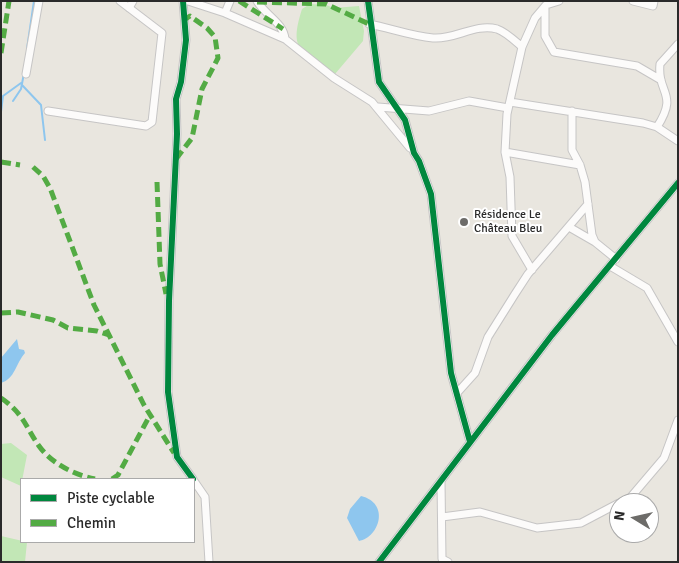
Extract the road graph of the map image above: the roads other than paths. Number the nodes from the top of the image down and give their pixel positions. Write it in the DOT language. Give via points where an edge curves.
graph roads {
  1 [pos="39,1"];
  2 [pos="120,1"];
  3 [pos="183,1"];
  4 [pos="188,1"];
  5 [pos="230,1"];
  6 [pos="257,1"];
  7 [pos="368,1"];
  8 [pos="559,1"];
  9 [pos="633,1"];
  10 [pos="654,1"];
  11 [pos="546,3"];
  12 [pos="131,5"];
  13 [pos="225,13"];
  14 [pos="369,24"];
  15 [pos="285,39"];
  16 [pos="678,44"];
  17 [pos="522,47"];
  18 [pos="26,74"];
  19 [pos="661,80"];
  20 [pos="509,105"];
  21 [pos="378,107"];
  22 [pos="398,110"];
  23 [pos="48,111"];
  24 [pos="572,111"];
  25 [pos="657,127"];
  26 [pos="678,141"];
  27 [pos="505,152"];
  28 [pos="414,153"];
  29 [pos="580,165"];
  30 [pos="678,183"];
  31 [pos="588,204"];
  32 [pos="569,226"];
  33 [pos="595,242"];
  34 [pos="616,259"];
  35 [pos="610,266"];
  36 [pos="532,270"];
  37 [pos="678,342"];
  38 [pos="457,393"];
  39 [pos="678,420"];
  40 [pos="470,442"];
  41 [pos="192,478"];
  42 [pos="441,480"];
  43 [pos="195,483"];
  44 [pos="634,493"];
  45 [pos="609,509"];
  46 [pos="442,517"];
  47 [pos="209,562"];
  48 [pos="379,562"];
  49 [pos="448,562"];
  1 -- 18 [label="street"];
  2 -- 12 [label="street"];
  3 -- 41 [label="street" via="186,40 175,117 168,392 177,457"];
  4 -- 13 [label="street"];
  5 -- 13 [label="street"];
  6 -- 15 [label="street" via="282,29"];
  7 -- 14 [label="street"];
  8 -- 11 [label="street"];
  9 -- 10 [label="street" via="653,6"];
  11 -- 17 [label="street"];
  11 -- 19 [label="street" via="543,17 545,36 554,52 637,66"];
  12 -- 23 [label="street" via="162,33 150,124"];
  13 -- 15 [label="street"];
  14 -- 17 [label="street" via="434,38 450,38 488,28 498,30"];
  14 -- 22 [label="street" via="379,82"];
  15 -- 21 [label="street" via="334,78"];
  16 -- 19 [label="street" via="660,64"];
  17 -- 20 [label="street"];
  19 -- 25 [label="street" via="668,100 666,114"];
  20 -- 22 [label="street" via="469,101 428,112"];
  20 -- 24 [label="street"];
  20 -- 27 [label="street"];
  21 -- 22 [label="street"];
  21 -- 28 [label="street"];
  22 -- 28 [label="street" via="405,120"];
  24 -- 25 [label="street"];
  24 -- 29 [label="street" via="572,150"];
  25 -- 26 [label="street"];
  27 -- 29 [label="street"];
  27 -- 36 [label="street" via="510,177 512,236"];
  28 -- 38 [label="street" via="431,194 451,373"];
  29 -- 31 [label="street"];
  30 -- 34 [label="street"];
  31 -- 32 [label="street"];
  31 -- 33 [label="street"];
  32 -- 33 [label="street"];
  32 -- 36 [label="street"];
  33 -- 34 [label="street"];
  34 -- 35 [label="street"];
  35 -- 37 [label="street" via="647,288"];
  35 -- 40 [label="street" via="552,334"];
  36 -- 38 [label="street" via="488,337 475,373"];
  38 -- 40 [label="street"];
  39 -- 44 [label="street" via="664,458"];
  40 -- 42 [label="street"];
  42 -- 46 [label="street"];
  42 -- 48 [label="street"];
  43 -- 47 [label="street" via="205,497"];
  45 -- 46 [label="street" via="581,524 537,528 480,512"];
  46 -- 49 [label="street" via="442,559"];
}
